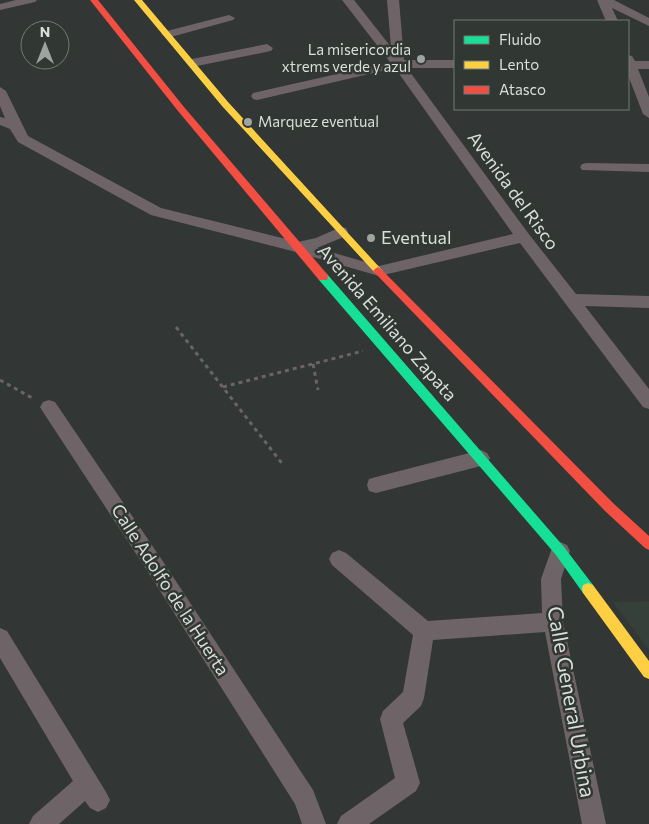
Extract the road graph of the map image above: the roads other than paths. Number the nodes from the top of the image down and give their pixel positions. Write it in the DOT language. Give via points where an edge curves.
graph roads {
  1 [pos="30,0"];
  2 [pos="94,0"];
  3 [pos="138,0"];
  4 [pos="348,0"];
  5 [pos="393,0"];
  6 [pos="604,0"];
  7 [pos="0,7"];
  8 [pos="624,11"];
  9 [pos="649,11"];
  10 [pos="229,18"];
  11 [pos="612,20"];
  12 [pos="649,23"];
  13 [pos="167,34"];
  14 [pos="267,48"];
  15 [pos="192,63"];
  16 [pos="629,63"];
  17 [pos="398,64"];
  18 [pos="454,64"];
  19 [pos="649,65"];
  20 [pos="0,90"];
  21 [pos="257,96"];
  22 [pos="649,114"];
  23 [pos="0,121"];
  24 [pos="15,126"];
  25 [pos="588,167"];
  26 [pos="649,168"];
  27 [pos="341,232"];
  28 [pos="523,237"];
  29 [pos="297,247"];
  30 [pos="379,272"];
  31 [pos="570,300"];
  32 [pos="649,302"];
  33 [pos="649,402"];
  34 [pos="49,407"];
  35 [pos="481,458"];
  36 [pos="376,485"];
  37 [pos="649,544"];
  38 [pos="560,551"];
  39 [pos="339,560"];
  40 [pos="553,622"];
  41 [pos="424,631"];
  42 [pos="0,638"];
  43 [pos="649,672"];
  44 [pos="40,824"];
  45 [pos="314,824"];
  46 [pos="348,824"];
  47 [pos="594,824"];
  1 -- 7 [label="street"];
  2 -- 29 [label="main road, Avenida Emiliano Zapata"];
  3 -- 13 [label="main road, Avenida Emiliano Zapata"];
  4 -- 17 [label="street, Avenida del Risco"];
  5 -- 17 [label="street"];
  6 -- 8 [label="street"];
  6 -- 11 [label="street"];
  8 -- 9 [label="street"];
  8 -- 12 [label="street"];
  10 -- 13 [label="street"];
  13 -- 15 [label="main road, Avenida Emiliano Zapata"];
  14 -- 15 [label="street"];
  15 -- 27 [label="main road, Avenida Emiliano Zapata"];
  16 -- 19 [label="street"];
  16 -- 22 [label="street"];
  17 -- 18 [label="street"];
  17 -- 21 [label="street"];
  17 -- 28 [label="street, Avenida del Risco"];
  20 -- 24 [label="street"];
  23 -- 24 [label="street"];
  24 -- 29 [label="street" via="23,138 156,212"];
  25 -- 26 [label="street"];
  27 -- 29 [label="street" via="320,242"];
  27 -- 30 [label="main road, Avenida Emiliano Zapata"];
  28 -- 30 [label="street"];
  28 -- 31 [label="street, Avenida del Risco"];
  29 -- 30 [label="street"];
  29 -- 35 [label="main road, Avenida Emiliano Zapata"];
  30 -- 37 [label="main road, Avenida Emiliano Zapata"];
  31 -- 32 [label="street"];
  31 -- 33 [label="street, Avenida del Risco"];
  34 -- 45 [label="street, Calle Adolfo de la Huerta" via="300,790"];
  35 -- 36 [label="street"];
  35 -- 38 [label="main road, Avenida Emiliano Zapata"];
  38 -- 40 [label="street, Calle General Urbina" via="551,579"];
  38 -- 43 [label="main road, Avenida Emiliano Zapata"];
  39 -- 41 [label="street"];
  40 -- 41 [label="street"];
  40 -- 47 [label="street, Calle General Urbina"];
  41 -- 46 [label="street" via="413,698 391,719 408,783"];
  42 -- 44 [label="street" via="93,792"];
}
